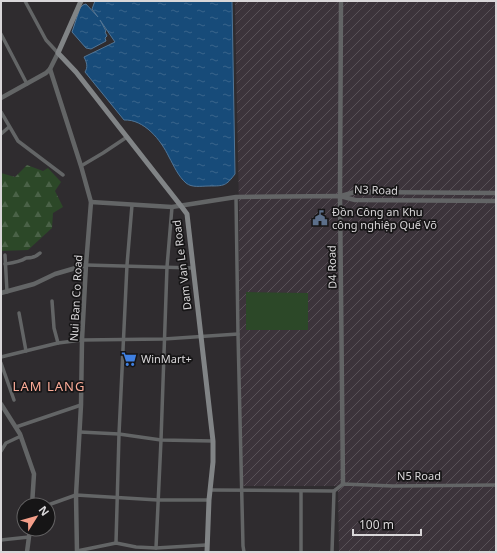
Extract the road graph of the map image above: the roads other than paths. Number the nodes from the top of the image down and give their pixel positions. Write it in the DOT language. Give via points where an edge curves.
graph roads {
  1 [pos="25,1"];
  2 [pos="81,1"];
  3 [pos="341,1"];
  4 [pos="1,34"];
  5 [pos="58,53"];
  6 [pos="50,69"];
  7 [pos="27,84"];
  8 [pos="1,99"];
  9 [pos="1,112"];
  10 [pos="9,127"];
  11 [pos="1,134"];
  12 [pos="127,137"];
  13 [pos="81,166"];
  14 [pos="63,175"];
  15 [pos="496,193"];
  16 [pos="340,196"];
  17 [pos="236,198"];
  18 [pos="496,201"];
  19 [pos="91,202"];
  20 [pos="132,205"];
  21 [pos="182,206"];
  22 [pos="172,207"];
  23 [pos="40,253"];
  24 [pos="4,255"];
  25 [pos="5,264"];
  26 [pos="86,264"];
  27 [pos="127,266"];
  28 [pos="167,267"];
  29 [pos="193,268"];
  30 [pos="7,292"];
  31 [pos="1,293"];
  32 [pos="52,301"];
  33 [pos="19,313"];
  34 [pos="238,334"];
  35 [pos="201,337"];
  36 [pos="164,339"];
  37 [pos="82,340"];
  38 [pos="123,340"];
  39 [pos="58,343"];
  40 [pos="26,351"];
  41 [pos="1,357"];
  42 [pos="1,363"];
  43 [pos="14,400"];
  44 [pos="1,404"];
  45 [pos="81,405"];
  46 [pos="16,427"];
  47 [pos="80,432"];
  48 [pos="119,434"];
  49 [pos="21,436"];
  50 [pos="161,440"];
  51 [pos="214,441"];
  52 [pos="1,451"];
  53 [pos="343,484"];
  54 [pos="496,485"];
  55 [pos="210,490"];
  56 [pos="241,491"];
  57 [pos="301,491"];
  58 [pos="334,491"];
  59 [pos="76,495"];
  60 [pos="33,497"];
  61 [pos="118,498"];
  62 [pos="158,500"];
  63 [pos="209,500"];
  64 [pos="56,502"];
  65 [pos="29,537"];
  66 [pos="1,540"];
  67 [pos="116,543"];
  68 [pos="206,546"];
  69 [pos="136,547"];
  70 [pos="156,548"];
  71 [pos="77,551"];
  72 [pos="27,552"];
  73 [pos="141,552"];
  74 [pos="207,552"];
  75 [pos="244,552"];
  76 [pos="300,552"];
  77 [pos="332,552"];
  1 -- 5 [label="street" via="46,40"];
  2 -- 5 [label="main road"];
  3 -- 16 [label="street, D4 Road"];
  4 -- 7 [label="street"];
  5 -- 6 [label="street"];
  5 -- 12 [label="main road, Dam Van Le Road"];
  6 -- 7 [label="street"];
  6 -- 13 [label="street, Nui Ban Co Road"];
  7 -- 8 [label="street"];
  9 -- 10 [label="street"];
  10 -- 11 [label="street"];
  10 -- 14 [label="street" via="18,141"];
  12 -- 13 [label="street"];
  12 -- 21 [label="main road, Dam Van Le Road"];
  13 -- 19 [label="street, Nui Ban Co Road"];
  15 -- 16 [label="street, N3 Road" via="355,192"];
  16 -- 17 [label="street"];
  16 -- 18 [label="street, N3 Road" via="355,200"];
  16 -- 53 [label="street, D4 Road"];
  17 -- 21 [label="street"];
  17 -- 34 [label="street"];
  19 -- 20 [label="street"];
  19 -- 26 [label="street, Nui Ban Co Road"];
  20 -- 22 [label="street"];
  20 -- 27 [label="street"];
  21 -- 22 [label="street"];
  21 -- 29 [label="main road, Dam Van Le Road" via="187,214"];
  22 -- 28 [label="street"];
  23 -- 25 [label="street"];
  24 -- 25 [label="street"];
  25 -- 30 [label="street"];
  26 -- 27 [label="street"];
  26 -- 30 [label="street"];
  26 -- 37 [label="street, Nui Ban Co Road"];
  27 -- 28 [label="street"];
  27 -- 38 [label="street"];
  28 -- 29 [label="street"];
  28 -- 36 [label="street"];
  29 -- 35 [label="main road, Dam Van Le Road"];
  30 -- 31 [label="street"];
  32 -- 39 [label="street"];
  33 -- 40 [label="street"];
  34 -- 35 [label="street"];
  34 -- 56 [label="street"];
  35 -- 36 [label="street"];
  35 -- 51 [label="main road, Dam Van Le Road"];
  36 -- 38 [label="street"];
  36 -- 50 [label="street"];
  37 -- 38 [label="street"];
  37 -- 39 [label="street"];
  37 -- 45 [label="street, Nui Ban Co Road"];
  38 -- 48 [label="street"];
  39 -- 40 [label="street"];
  40 -- 41 [label="street"];
  42 -- 43 [label="street"];
  44 -- 46 [label="street"];
  45 -- 46 [label="street"];
  45 -- 47 [label="street, Nui Ban Co Road"];
  46 -- 49 [label="street"];
  47 -- 48 [label="street"];
  47 -- 59 [label="street, Nui Ban Co Road"];
  48 -- 50 [label="street"];
  48 -- 61 [label="street"];
  49 -- 52 [label="street" via="6,443"];
  49 -- 60 [label="street" via="34,474"];
  50 -- 51 [label="street"];
  50 -- 62 [label="street"];
  51 -- 55 [label="main road, Dam Van Le Road"];
  53 -- 54 [label="street, N5 Road"];
  53 -- 58 [label="street"];
  55 -- 56 [label="street"];
  55 -- 63 [label="main road, Dam Van Le Road"];
  56 -- 57 [label="street"];
  56 -- 75 [label="street"];
  57 -- 58 [label="street"];
  57 -- 76 [label="street"];
  58 -- 77 [label="street"];
  59 -- 61 [label="street"];
  59 -- 64 [label="street"];
  59 -- 71 [label="street, Nui Ban Co Road"];
  61 -- 62 [label="street"];
  61 -- 67 [label="street"];
  62 -- 63 [label="street"];
  62 -- 70 [label="street"];
  63 -- 68 [label="main road, Dam Van Le Road"];
  65 -- 66 [label="street"];
  65 -- 72 [label="street"];
  67 -- 69 [label="street"];
  67 -- 71 [label="street"];
  68 -- 70 [label="street"];
  68 -- 74 [label="main road, Dam Van Le Road"];
  69 -- 70 [label="street"];
  69 -- 73 [label="street"];
}
